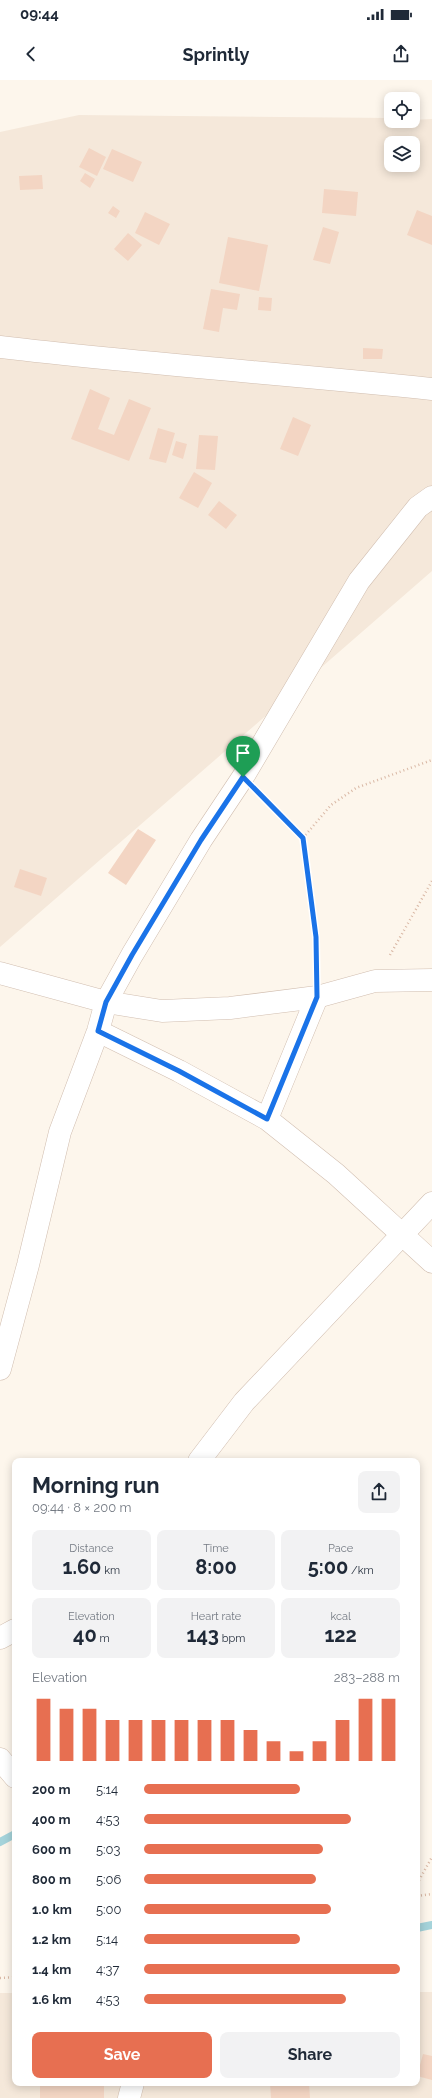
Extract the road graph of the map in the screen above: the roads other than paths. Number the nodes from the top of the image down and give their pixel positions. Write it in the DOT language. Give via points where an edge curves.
graph roads {
  1 [pos="0,347"];
  2 [pos="432,389"];
  3 [pos="432,497"];
  4 [pos="0,974"];
  5 [pos="432,980"];
  6 [pos="317,997"];
  7 [pos="106,1002"];
  8 [pos="98,1031"];
  9 [pos="267,1119"];
  10 [pos="432,1203"];
  11 [pos="403,1235"];
  12 [pos="432,1262"];
  13 [pos="0,1369"];
  14 [pos="201,1458"];
  15 [pos="12,1632"];
  16 [pos="0,1638"];
  17 [pos="0,1759"];
  18 [pos="12,1773"];
  19 [pos="132,2086"];
  20 [pos="129,2098"];
  1 -- 2 [label="street" via="106,360 331,378"];
  3 -- 7 [label="street" via="418,507 359,581 243,777 201,840"];
  4 -- 7 [label="street"];
  5 -- 6 [label="street" via="375,981"];
  6 -- 7 [label="street" via="230,1008 162,1011"];
  6 -- 9 [label="street"];
  7 -- 8 [label="street"];
  8 -- 9 [label="street"];
  8 -- 13 [label="street" via="60,1132"];
  9 -- 11 [label="street" via="336,1174"];
  10 -- 11 [label="street"];
  11 -- 12 [label="street"];
  11 -- 14 [label="street" via="244,1402"];
  15 -- 16 [label="street"];
  17 -- 18 [label="street"];
  19 -- 20 [label="street"];
}
